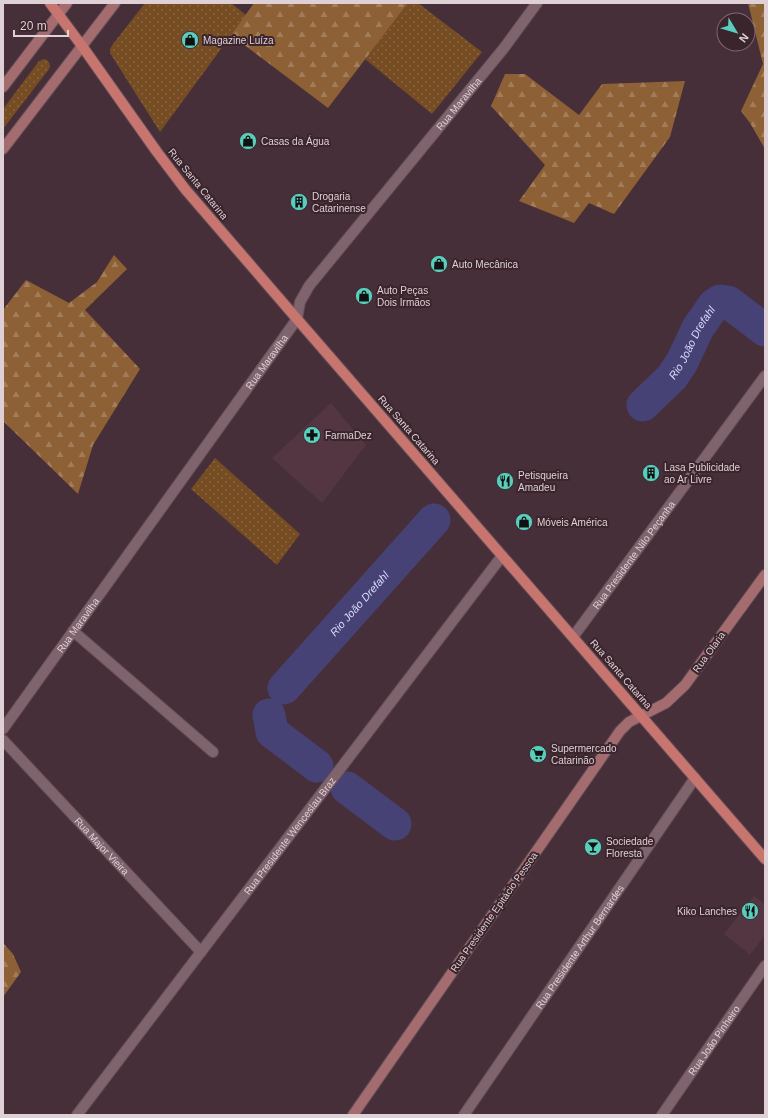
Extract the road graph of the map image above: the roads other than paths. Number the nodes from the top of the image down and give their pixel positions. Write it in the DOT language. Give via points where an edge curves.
graph roads {
  1 [pos="50,3"];
  2 [pos="67,3"];
  3 [pos="116,3"];
  4 [pos="537,3"];
  5 [pos="59,14"];
  6 [pos="82,46"];
  7 [pos="3,87"];
  8 [pos="3,149"];
  9 [pos="297,319"];
  10 [pos="765,376"];
  11 [pos="502,556"];
  12 [pos="765,575"];
  13 [pos="73,631"];
  14 [pos="573,637"];
  15 [pos="641,716"];
  16 [pos="3,728"];
  17 [pos="3,740"];
  18 [pos="214,752"];
  19 [pos="695,778"];
  20 [pos="765,859"];
  21 [pos="201,952"];
  22 [pos="765,966"];
  23 [pos="77,1115"];
  24 [pos="353,1115"];
  25 [pos="464,1115"];
  26 [pos="662,1115"];
  1 -- 5 [label="main road, Rua Santa Catarina"];
  2 -- 5 [label="street"];
  3 -- 6 [label="street"];
  4 -- 9 [label="street, Rua Maravilha" via="504,48 309,286 300,302"];
  5 -- 6 [label="main road, Rua Santa Catarina"];
  5 -- 7 [label="street"];
  6 -- 8 [label="street"];
  6 -- 9 [label="main road, Rua Santa Catarina" via="185,188"];
  9 -- 11 [label="main road, Rua Santa Catarina"];
  9 -- 13 [label="street, Rua Maravilha"];
  10 -- 14 [label="street, Rua Presidente Nilo Peçanha"];
  11 -- 14 [label="main road, Rua Santa Catarina"];
  11 -- 21 [label="street, Rua Presidente Wenceslau Braz"];
  12 -- 15 [label="street, Rua Olaria" via="685,685 666,702"];
  13 -- 16 [label="street, Rua Maravilha"];
  13 -- 18 [label="street"];
  14 -- 15 [label="main road, Rua Santa Catarina"];
  15 -- 19 [label="main road, Rua Santa Catarina"];
  15 -- 24 [label="street, Rua Presidente Epitácio Pessoa" via="629,722 620,731"];
  17 -- 21 [label="street, Rua Major Vieira"];
  19 -- 20 [label="main road, Rua Santa Catarina"];
  19 -- 25 [label="street, Rua Presidente Arthur Bernardes"];
  21 -- 23 [label="street, Rua Presidente Wenceslau Braz"];
  22 -- 26 [label="street, Rua João Pinheiro"];
}
